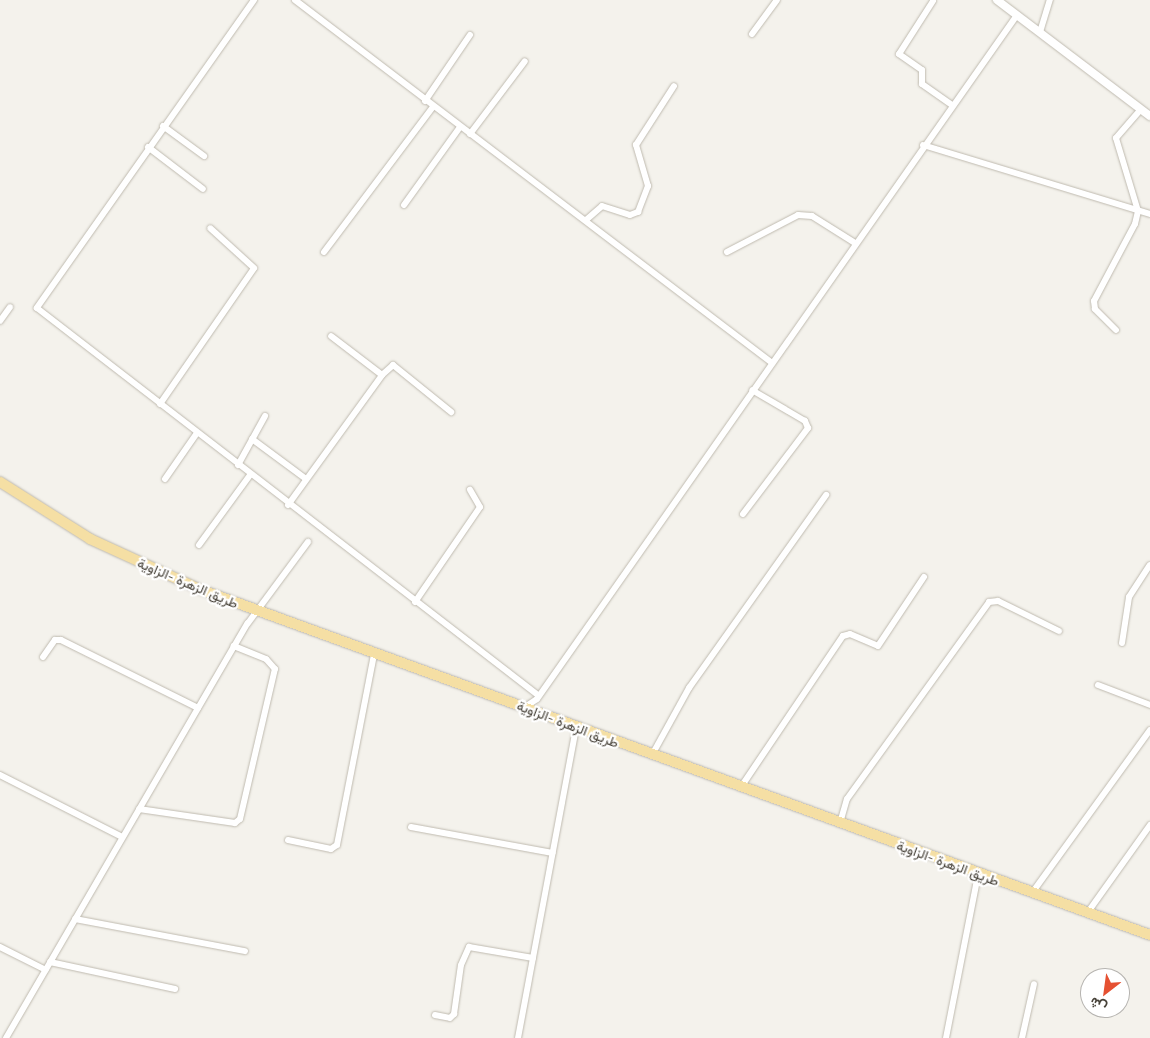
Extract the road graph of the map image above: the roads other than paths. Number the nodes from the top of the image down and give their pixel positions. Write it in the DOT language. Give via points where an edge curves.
graph roads {
  1 [pos="254,0"];
  2 [pos="295,0"];
  3 [pos="777,0"];
  4 [pos="997,0"];
  5 [pos="1050,0"];
  6 [pos="933,1"];
  7 [pos="1017,15"];
  8 [pos="1040,32"];
  9 [pos="752,34"];
  10 [pos="470,35"];
  11 [pos="525,61"];
  12 [pos="674,86"];
  13 [pos="424,100"];
  14 [pos="952,105"];
  15 [pos="433,107"];
  16 [pos="1141,109"];
  17 [pos="1150,116"];
  18 [pos="163,126"];
  19 [pos="460,127"];
  20 [pos="470,134"];
  21 [pos="923,145"];
  22 [pos="148,147"];
  23 [pos="204,156"];
  24 [pos="203,189"];
  25 [pos="404,205"];
  26 [pos="1138,211"];
  27 [pos="1150,214"];
  28 [pos="586,220"];
  29 [pos="210,228"];
  30 [pos="855,243"];
  31 [pos="324,252"];
  32 [pos="727,252"];
  33 [pos="10,307"];
  34 [pos="0,322"];
  35 [pos="1116,330"];
  36 [pos="331,336"];
  37 [pos="772,363"];
  38 [pos="382,375"];
  39 [pos="752,390"];
  40 [pos="160,404"];
  41 [pos="451,412"];
  42 [pos="265,416"];
  43 [pos="197,433"];
  44 [pos="252,440"];
  45 [pos="238,465"];
  46 [pos="250,475"];
  47 [pos="165,479"];
  48 [pos="306,479"];
  49 [pos="0,482"];
  50 [pos="470,490"];
  51 [pos="826,494"];
  52 [pos="288,505"];
  53 [pos="743,514"];
  54 [pos="308,542"];
  55 [pos="199,545"];
  56 [pos="1150,564"];
  57 [pos="924,577"];
  58 [pos="415,602"];
  59 [pos="248,608"];
  60 [pos="260,612"];
  61 [pos="248,623"];
  62 [pos="1059,631"];
  63 [pos="1122,642"];
  64 [pos="234,646"];
  65 [pos="374,654"];
  66 [pos="43,657"];
  67 [pos="1098,684"];
  68 [pos="538,697"];
  69 [pos="1150,705"];
  70 [pos="525,707"];
  71 [pos="198,708"];
  72 [pos="543,714"];
  73 [pos="576,727"];
  74 [pos="1150,730"];
  75 [pos="652,755"];
  76 [pos="0,775"];
  77 [pos="741,787"];
  78 [pos="138,809"];
  79 [pos="840,823"];
  80 [pos="1150,825"];
  81 [pos="411,827"];
  82 [pos="122,837"];
  83 [pos="288,840"];
  84 [pos="553,853"];
  85 [pos="978,874"];
  86 [pos="1032,893"];
  87 [pos="1088,912"];
  88 [pos="75,918"];
  89 [pos="1149,932"];
  90 [pos="0,947"];
  91 [pos="245,951"];
  92 [pos="534,958"];
  93 [pos="50,962"];
  94 [pos="46,970"];
  95 [pos="1034,984"];
  96 [pos="175,988"];
  97 [pos="434,1015"];
  98 [pos="6,1038"];
  99 [pos="518,1038"];
  100 [pos="946,1038"];
  101 [pos="1022,1038"];
  1 -- 18 [label="street"];
  2 -- 13 [label="street"];
  3 -- 9 [label="street"];
  4 -- 7 [label="street"];
  5 -- 8 [label="street"];
  6 -- 14 [label="street" via="899,54 922,70 922,84"];
  7 -- 8 [label="street"];
  7 -- 14 [label="street"];
  8 -- 16 [label="street"];
  10 -- 13 [label="street"];
  11 -- 20 [label="street"];
  12 -- 28 [label="street" via="636,145 648,186 638,212 630,215 602,206"];
  13 -- 15 [label="street"];
  14 -- 21 [label="street"];
  15 -- 19 [label="street"];
  15 -- 31 [label="street"];
  16 -- 17 [label="street"];
  16 -- 26 [label="street" via="1116,138"];
  18 -- 22 [label="street"];
  18 -- 23 [label="street"];
  19 -- 20 [label="street"];
  19 -- 25 [label="street"];
  20 -- 28 [label="street"];
  21 -- 26 [label="street"];
  21 -- 30 [label="street"];
  22 -- 24 [label="street"];
  22 -- 40 [label="street" via="36,304 39,312"];
  26 -- 27 [label="street"];
  26 -- 35 [label="street" via="1126,246 1094,301 1095,309"];
  28 -- 37 [label="street"];
  29 -- 40 [label="street" via="254,268"];
  30 -- 32 [label="street" via="812,216 798,215"];
  30 -- 37 [label="street"];
  33 -- 34 [label="street"];
  36 -- 38 [label="street"];
  37 -- 39 [label="street"];
  38 -- 41 [label="street" via="393,365"];
  38 -- 48 [label="street"];
  39 -- 53 [label="street" via="805,422 808,428"];
  39 -- 68 [label="street"];
  40 -- 43 [label="street"];
  42 -- 44 [label="street"];
  43 -- 45 [label="street"];
  43 -- 47 [label="street"];
  44 -- 45 [label="street"];
  44 -- 48 [label="street"];
  45 -- 46 [label="street"];
  46 -- 52 [label="street"];
  46 -- 55 [label="street"];
  48 -- 52 [label="street"];
  49 -- 59 [label="main road, طريق الزهرة -الزاوية" via="107,547"];
  50 -- 58 [label="street" via="480,507"];
  51 -- 75 [label="street" via="689,688"];
  52 -- 58 [label="street"];
  54 -- 60 [label="street"];
  56 -- 63 [label="street" via="1129,597"];
  57 -- 77 [label="street" via="878,646 850,634 843,636"];
  58 -- 68 [label="street"];
  59 -- 60 [label="main road, طريق الزهرة -الزاوية"];
  59 -- 61 [label="street"];
  60 -- 61 [label="street"];
  60 -- 65 [label="main road, طريق الزهرة -الزاوية"];
  61 -- 64 [label="street"];
  62 -- 79 [label="street" via="998,601 989,602 847,798"];
  64 -- 71 [label="street"];
  64 -- 78 [label="street" via="266,659 275,669 240,819 235,823"];
  65 -- 70 [label="main road, طريق الزهرة -الزاوية"];
  65 -- 83 [label="street" via="337,845 331,849"];
  66 -- 71 [label="street" via="54,640 61,640"];
  67 -- 69 [label="street"];
  68 -- 70 [label="street"];
  68 -- 72 [label="street"];
  70 -- 72 [label="main road, طريق الزهرة -الزاوية"];
  71 -- 78 [label="street"];
  72 -- 73 [label="main road, طريق الزهرة -الزاوية"];
  73 -- 75 [label="main road, طريق الزهرة -الزاوية"];
  73 -- 84 [label="street"];
  74 -- 86 [label="street"];
  75 -- 77 [label="main road, طريق الزهرة -الزاوية"];
  76 -- 82 [label="street"];
  77 -- 79 [label="main road, طريق الزهرة -الزاوية"];
  78 -- 82 [label="street"];
  79 -- 85 [label="main road, طريق الزهرة -الزاوية"];
  80 -- 87 [label="street"];
  81 -- 84 [label="street"];
  82 -- 88 [label="street"];
  84 -- 92 [label="street"];
  85 -- 86 [label="main road, طريق الزهرة -الزاوية"];
  85 -- 100 [label="street"];
  86 -- 87 [label="main road, طريق الزهرة -الزاوية"];
  87 -- 89 [label="main road, طريق الزهرة -الزاوية"];
  88 -- 91 [label="street"];
  88 -- 93 [label="street"];
  90 -- 94 [label="street"];
  92 -- 97 [label="street" via="469,947 461,965 454,1014 450,1018"];
  92 -- 99 [label="street"];
  93 -- 94 [label="street"];
  93 -- 96 [label="street"];
  94 -- 98 [label="street"];
  95 -- 101 [label="street"];
}
